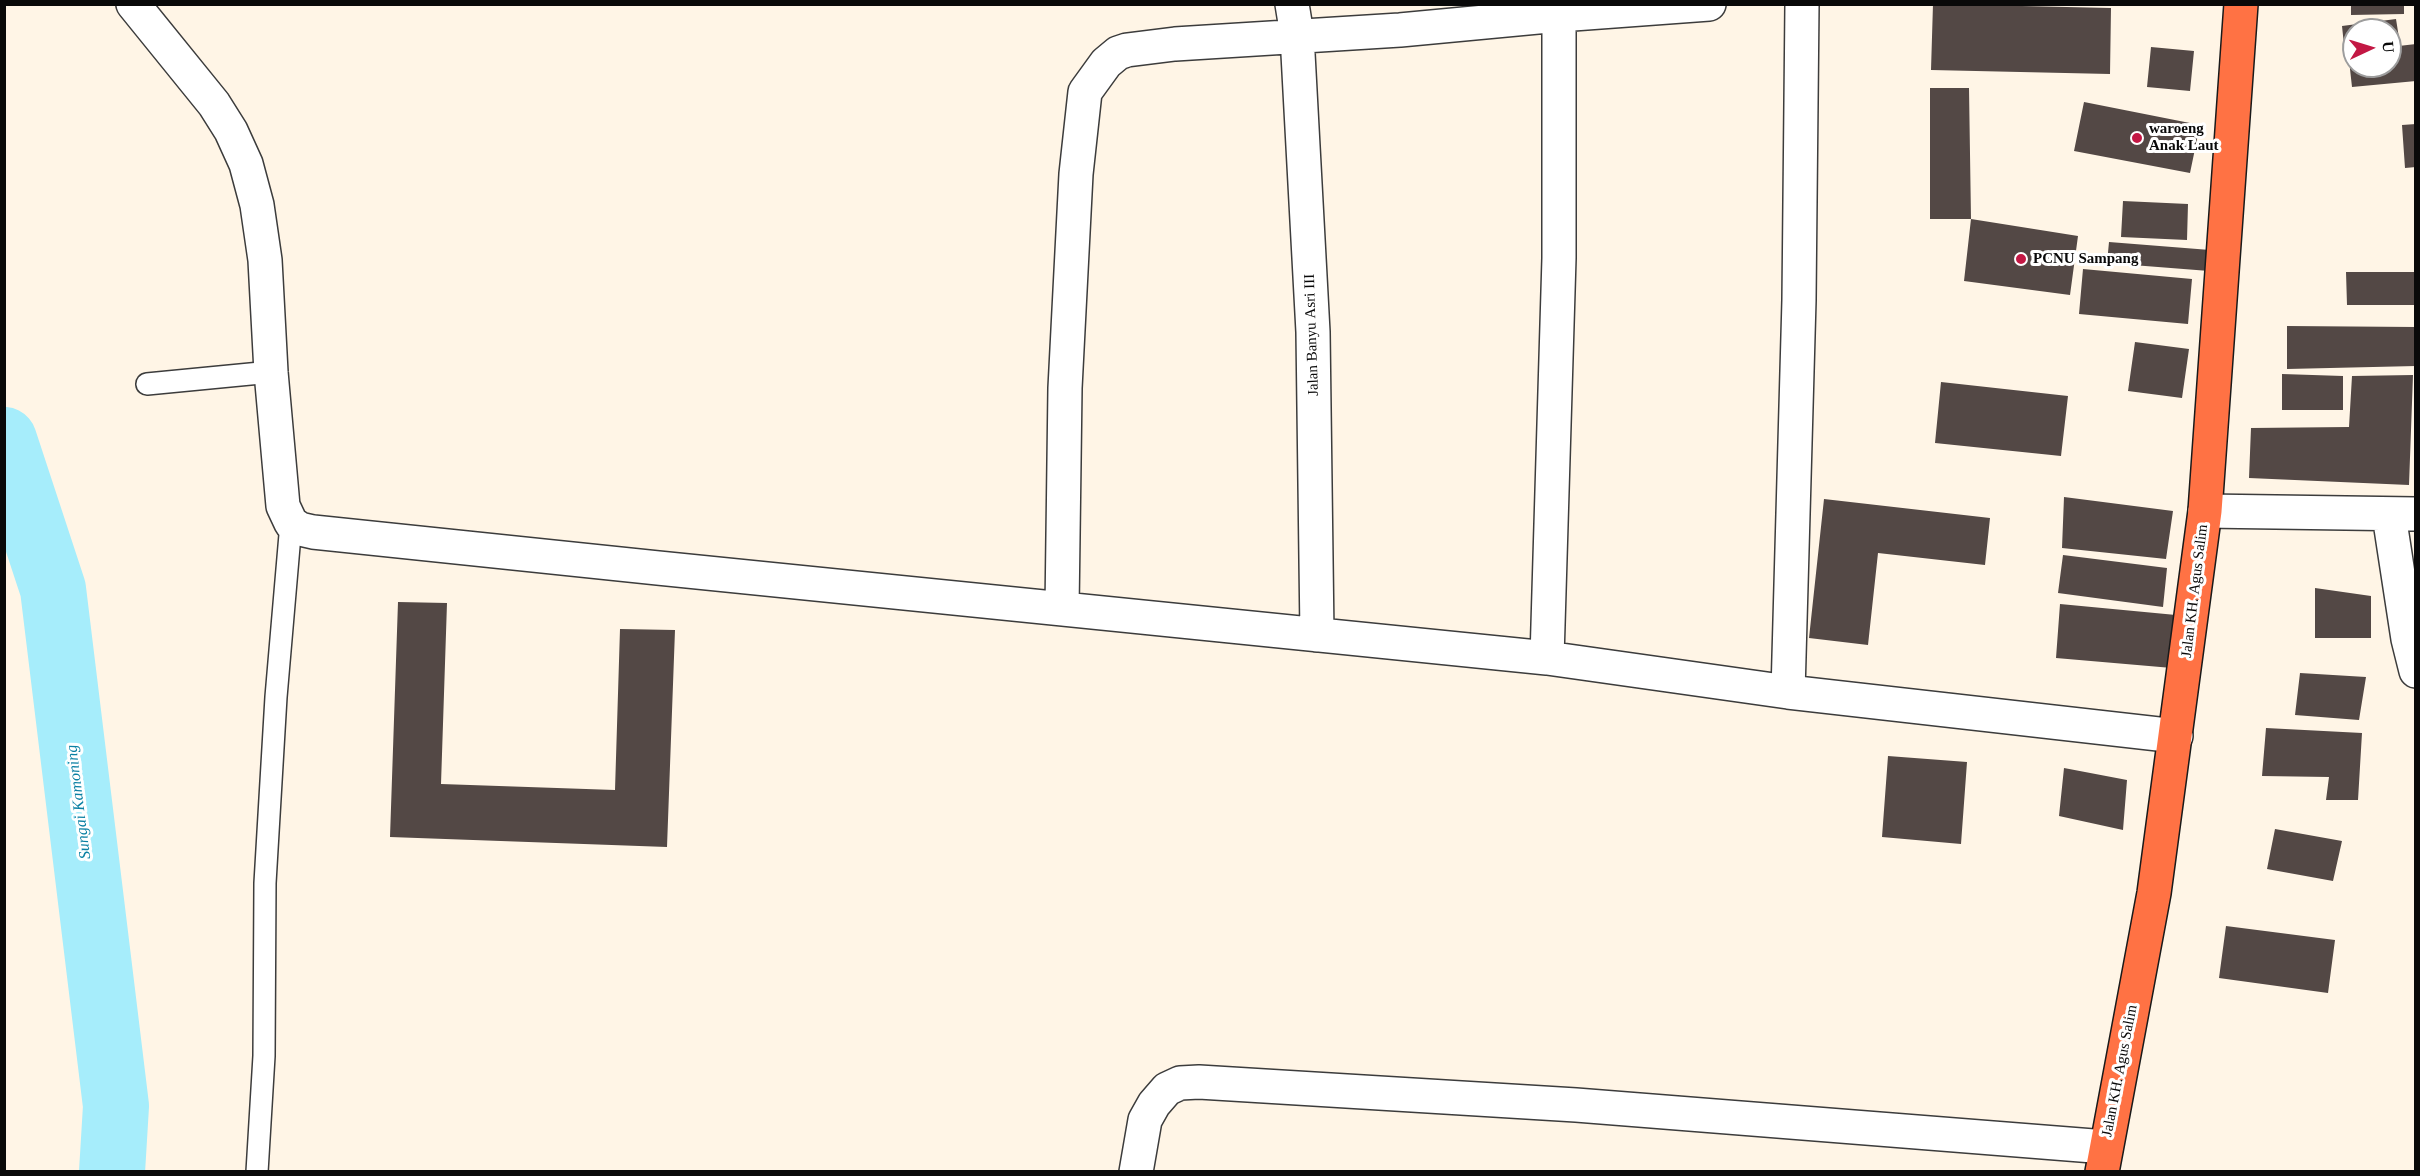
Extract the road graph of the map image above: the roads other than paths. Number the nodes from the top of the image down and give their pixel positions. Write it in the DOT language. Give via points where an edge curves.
graph roads {
  1 [pos="133,4"];
  2 [pos="1709,4"];
  3 [pos="1802,4"];
  4 [pos="2241,4"];
  5 [pos="1559,15"];
  6 [pos="1294,20"];
  7 [pos="271,372"];
  8 [pos="147,384"];
  9 [pos="2205,511"];
  10 [pos="2402,514"];
  11 [pos="291,523"];
  12 [pos="1062,609"];
  13 [pos="1317,635"];
  14 [pos="1547,658"];
  15 [pos="2415,671"];
  16 [pos="1788,692"];
  17 [pos="2176,736"];
  18 [pos="2104,1159"];
  19 [pos="257,1172"];
  20 [pos="1136,1172"];
  1 -- 7 [label="street" via="214,104 246,164 265,260"];
  2 -- 5 [label="street"];
  3 -- 16 [label="street" via="1799,300"];
  4 -- 9 [label="highway, Jalan KH. Agus Salim"];
  5 -- 6 [label="street" via="1400,30"];
  5 -- 14 [label="street" via="1560,258"];
  6 -- 12 [label="street" via="1118,53 1085,92 1076,174 1065,388"];
  6 -- 13 [label="street, Jalan Banyu Asri III" via="1313,332"];
  7 -- 8 [label="lane"];
  7 -- 11 [label="street" via="283,506"];
  9 -- 10 [label="street"];
  9 -- 17 [label="highway, Jalan KH. Agus Salim"];
  10 -- 15 [label="street" via="2408,639"];
  11 -- 12 [label="street" via="313,532"];
  11 -- 19 [label="lane" via="265,872 264,1056"];
  12 -- 13 [label="street"];
  13 -- 14 [label="street"];
  14 -- 16 [label="street"];
  16 -- 17 [label="street"];
  17 -- 18 [label="highway, Jalan KH. Agus Salim" via="2154,893"];
  18 -- 20 [label="street" via="1576,1105 1199,1082 1180,1083 1167,1089 1154,1104 1145,1120"];
}
